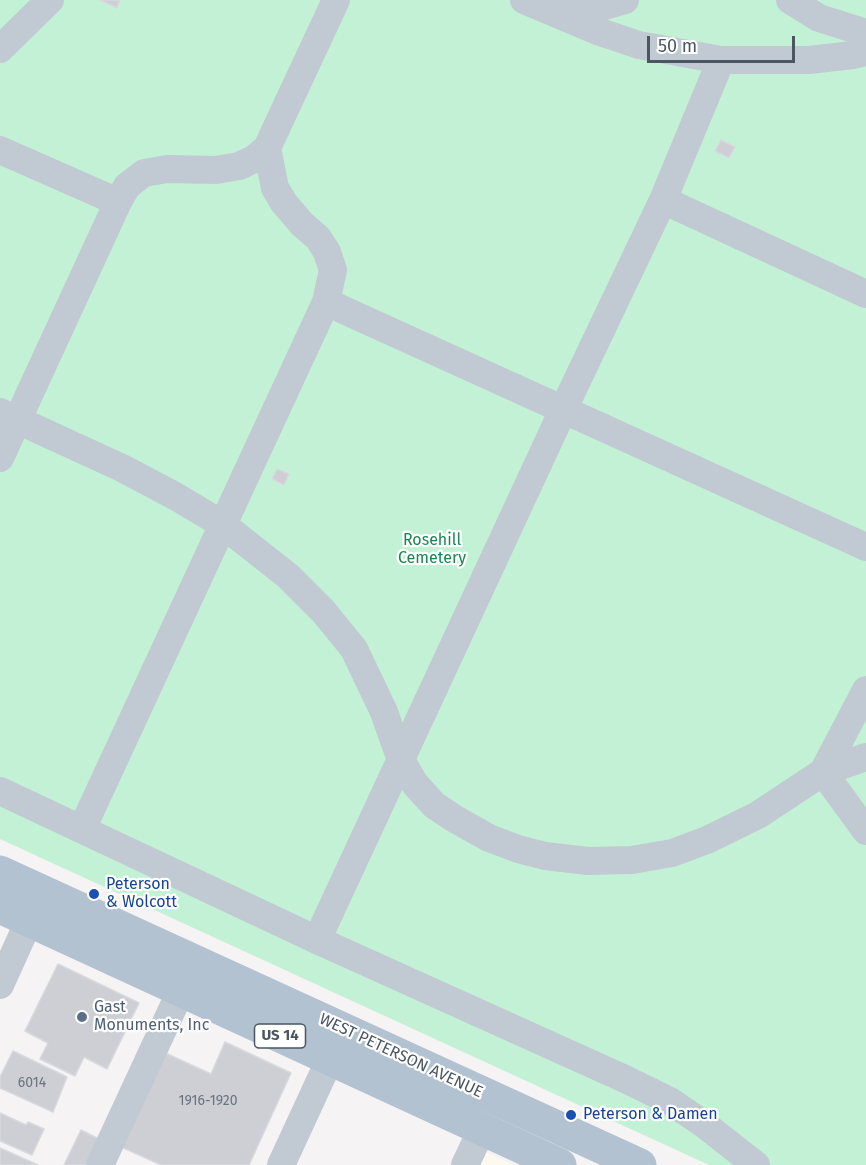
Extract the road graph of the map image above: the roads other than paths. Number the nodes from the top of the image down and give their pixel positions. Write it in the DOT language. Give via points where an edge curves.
graph roads {
  1 [pos="50,0"];
  2 [pos="336,0"];
  3 [pos="524,0"];
  4 [pos="624,0"];
  5 [pos="790,0"];
  6 [pos="554,13"];
  7 [pos="866,33"];
  8 [pos="0,49"];
  9 [pos="866,52"];
  10 [pos="721,60"];
  11 [pos="267,148"];
  12 [pos="0,150"];
  13 [pos="663,200"];
  14 [pos="118,202"];
  15 [pos="866,294"];
  16 [pos="326,302"];
  17 [pos="564,408"];
  18 [pos="9,416"];
  19 [pos="0,458"];
  20 [pos="222,524"];
  21 [pos="866,547"];
  22 [pos="866,690"];
  23 [pos="866,757"];
  24 [pos="401,760"];
  25 [pos="823,772"];
  26 [pos="0,791"];
  27 [pos="82,830"];
  28 [pos="866,831"];
  29 [pos="0,872"];
  30 [pos="43,891"];
  31 [pos="14,914"];
  32 [pos="317,940"];
  33 [pos="188,976"];
  34 [pos="0,985"];
  35 [pos="330,1059"];
  36 [pos="482,1130"];
  37 [pos="100,1165"];
  38 [pos="281,1165"];
  39 [pos="465,1165"];
  40 [pos="560,1165"];
  41 [pos="640,1165"];
  42 [pos="756,1165"];
  1 -- 8 [label="street"];
  2 -- 11 [label="street"];
  3 -- 6 [label="street"];
  4 -- 6 [label="street"];
  5 -- 7 [label="street" via="819,18"];
  6 -- 10 [label="street" via="639,45"];
  9 -- 10 [label="street" via="809,60"];
  10 -- 13 [label="street"];
  11 -- 14 [label="street" via="254,159 216,170 144,173 127,186"];
  11 -- 16 [label="street" via="274,188 327,252 333,270"];
  12 -- 14 [label="street"];
  13 -- 15 [label="street"];
  13 -- 17 [label="street"];
  14 -- 18 [label="street"];
  16 -- 17 [label="street"];
  16 -- 20 [label="street"];
  17 -- 21 [label="street"];
  17 -- 24 [label="street"];
  18 -- 19 [label="street"];
  18 -- 20 [label="street" via="133,474"];
  20 -- 24 [label="street" via="288,576 354,649 384,712"];
  20 -- 27 [label="street"];
  22 -- 25 [label="street"];
  23 -- 25 [label="street"];
  24 -- 25 [label="street" via="434,805 489,838 545,856 588,861 662,855 707,840 758,815"];
  24 -- 32 [label="street"];
  25 -- 28 [label="street"];
  26 -- 27 [label="street"];
  27 -- 32 [label="street"];
  29 -- 30 [label="main road, WEST PETERSON AVENUE / US 14"];
  30 -- 31 [label="street"];
  30 -- 33 [label="main road, WEST PETERSON AVENUE / US 14"];
  31 -- 33 [label="main road, WEST PETERSON AVENUE / US 14"];
  31 -- 34 [label="street"];
  32 -- 42 [label="street" via="670,1101"];
  33 -- 35 [label="main road, WEST PETERSON AVENUE / US 14"];
  33 -- 37 [label="street"];
  33 -- 41 [label="main road, WEST PETERSON AVENUE / US 14"];
  35 -- 36 [label="main road, WEST PETERSON AVENUE / US 14"];
  35 -- 38 [label="street"];
  36 -- 39 [label="street"];
  36 -- 40 [label="main road, WEST PETERSON AVENUE / US 14"];
}
